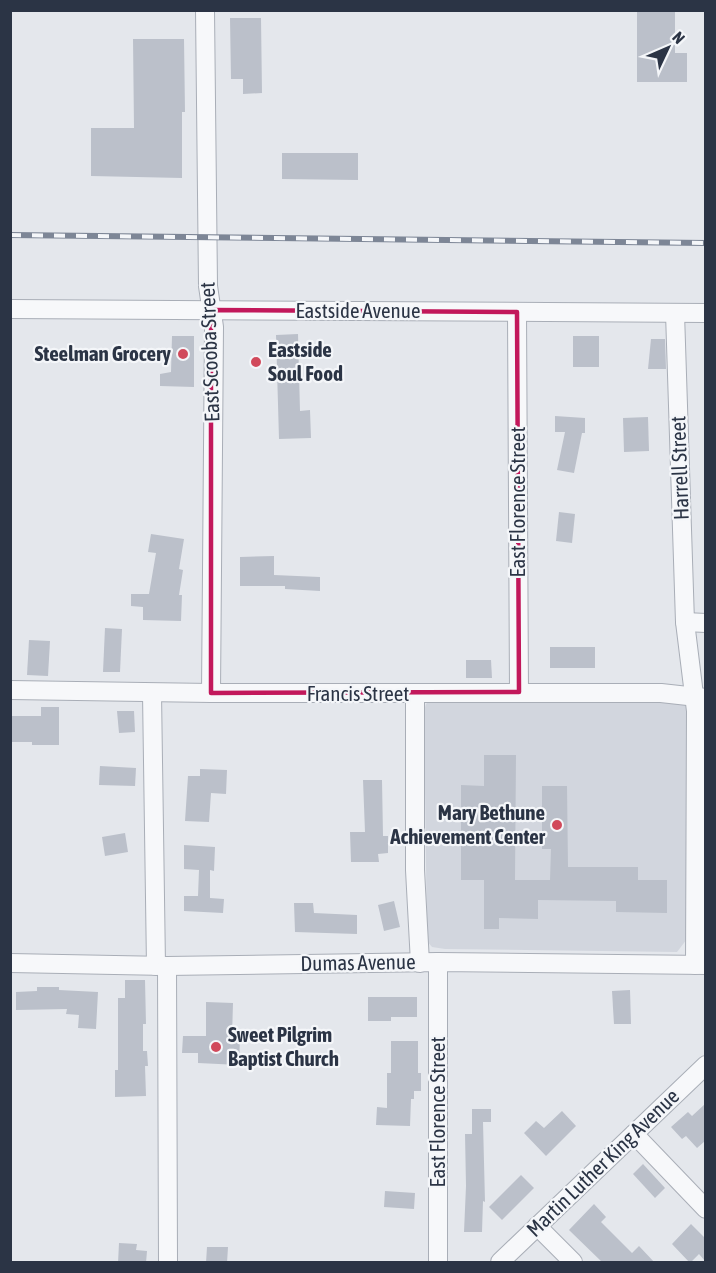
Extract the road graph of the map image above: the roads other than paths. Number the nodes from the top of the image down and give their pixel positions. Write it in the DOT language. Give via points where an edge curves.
graph roads {
  1 [pos="205,10"];
  2 [pos="10,309"];
  3 [pos="211,310"];
  4 [pos="517,312"];
  5 [pos="675,313"];
  6 [pos="705,313"];
  7 [pos="685,622"];
  8 [pos="705,623"];
  9 [pos="10,690"];
  10 [pos="519,692"];
  11 [pos="152,693"];
  12 [pos="211,693"];
  13 [pos="415,694"];
  14 [pos="700,697"];
  15 [pos="429,962"];
  16 [pos="10,963"];
  17 [pos="700,965"];
  18 [pos="161,966"];
  19 [pos="705,1065"];
  20 [pos="634,1134"];
  21 [pos="705,1209"];
  22 [pos="537,1226"];
  23 [pos="168,1263"];
  24 [pos="438,1263"];
  25 [pos="500,1263"];
  26 [pos="573,1263"];
  1 -- 3 [label="street, East Scooba Street"];
  2 -- 3 [label="street, Eastside Avenue"];
  3 -- 4 [label="street, Eastside Avenue"];
  3 -- 12 [label="street, East Scooba Street"];
  4 -- 5 [label="street, Eastside Avenue"];
  4 -- 10 [label="street, East Florence Street"];
  5 -- 6 [label="street, Eastside Avenue"];
  5 -- 7 [label="street, Harrell Street"];
  7 -- 8 [label="street"];
  7 -- 14 [label="street, Harrell Street"];
  9 -- 11 [label="street, Francis Street"];
  10 -- 13 [label="street, Francis Street"];
  10 -- 14 [label="street, Francis Street"];
  11 -- 12 [label="street, Francis Street"];
  11 -- 18 [label="street"];
  12 -- 13 [label="street, Francis Street"];
  13 -- 15 [label="street, East Florence Street" via="416,870"];
  14 -- 17 [label="street, Harrell Street" via="696,711"];
  15 -- 17 [label="street, Dumas Avenue"];
  15 -- 18 [label="street, Dumas Avenue"];
  15 -- 24 [label="street, East Florence Street"];
  16 -- 18 [label="street, Dumas Avenue"];
  18 -- 23 [label="street"];
  19 -- 20 [label="street, Martin Luther King Avenue"];
  20 -- 21 [label="street"];
  20 -- 22 [label="street, Martin Luther King Avenue"];
  22 -- 25 [label="street, Martin Luther King Avenue"];
  22 -- 26 [label="street"];
}
